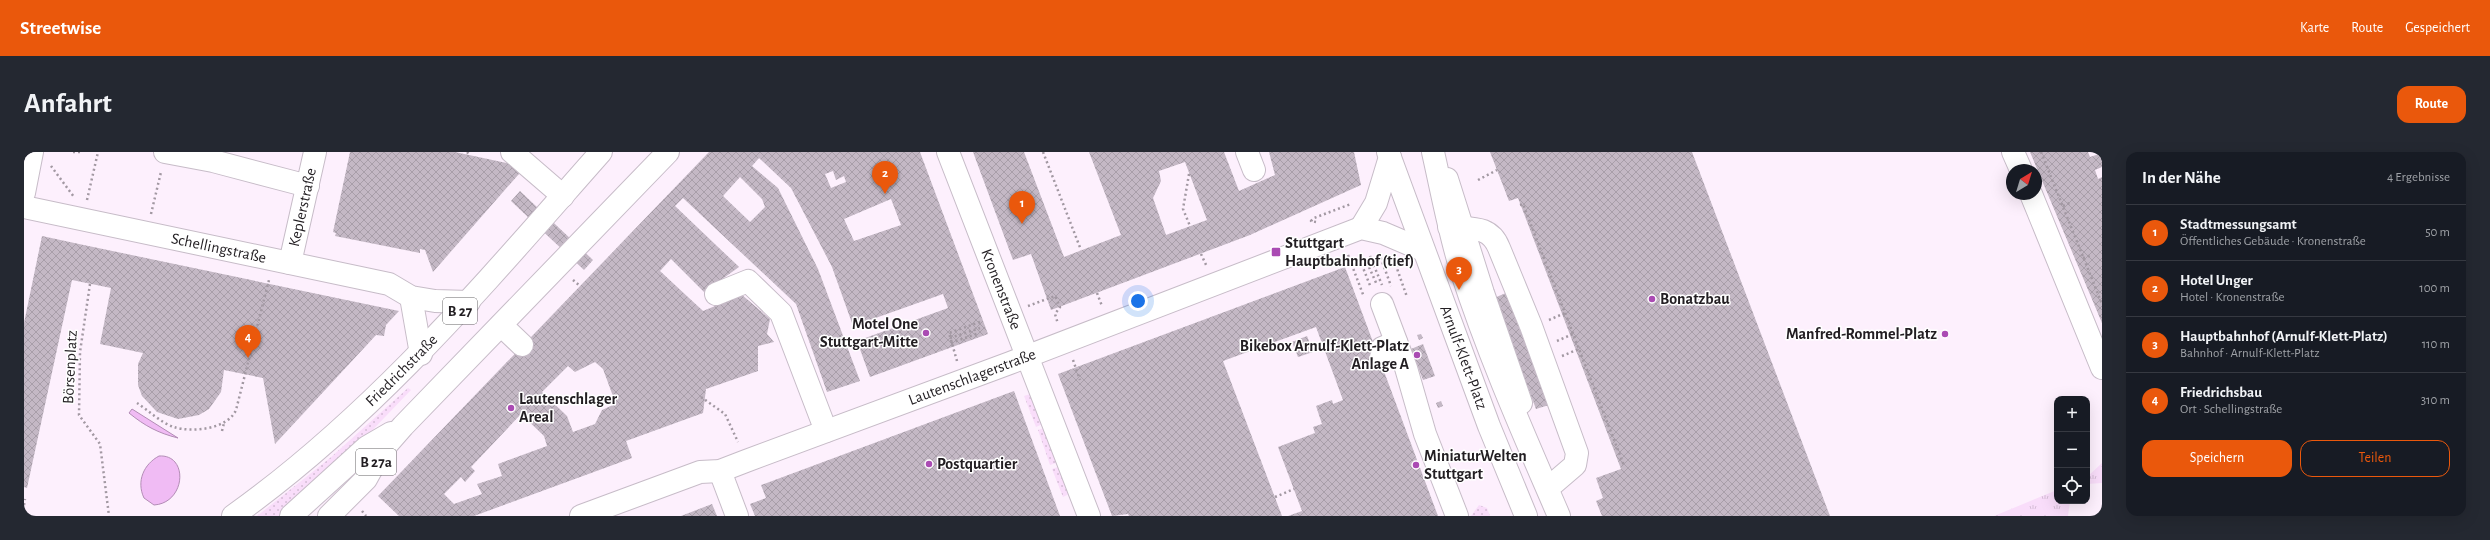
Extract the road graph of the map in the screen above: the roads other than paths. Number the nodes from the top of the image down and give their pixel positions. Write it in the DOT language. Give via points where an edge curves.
graph roads {
  1 [pos="32,152"];
  2 [pos="165,152"];
  3 [pos="315,152"];
  4 [pos="512,152"];
  5 [pos="601,152"];
  6 [pos="668,152"];
  7 [pos="948,152"];
  8 [pos="1433,152"];
  9 [pos="1439,152"];
  10 [pos="2013,152"];
  11 [pos="1389,155"];
  12 [pos="2018,164"];
  13 [pos="308,186"];
  14 [pos="24,193"];
  15 [pos="563,196"];
  16 [pos="2033,200"];
  17 [pos="24,207"];
  18 [pos="1465,229"];
  19 [pos="1351,232"];
  20 [pos="1423,250"];
  21 [pos="290,263"];
  22 [pos="716,294"];
  23 [pos="411,297"];
  24 [pos="469,302"];
  25 [pos="1383,304"];
  26 [pos="501,325"];
  27 [pos="1396,342"];
  28 [pos="522,345"];
  29 [pos="421,354"];
  30 [pos="1028,356"];
  31 [pos="1381,357"];
  32 [pos="2102,368"];
  33 [pos="403,426"];
  34 [pos="826,431"];
  35 [pos="720,471"];
  36 [pos="1562,477"];
  37 [pos="233,516"];
  38 [pos="291,516"];
  39 [pos="329,516"];
  40 [pos="581,516"];
  41 [pos="737,516"];
  42 [pos="1089,516"];
  43 [pos="1457,516"];
  44 [pos="1526,516"];
  45 [pos="1559,516"];
  46 [pos="1570,516"];
  1 -- 14 [label="street"];
  2 -- 13 [label="street" via="213,161"];
  3 -- 13 [label="street, Keplerstraße"];
  4 -- 15 [label="street"];
  5 -- 15 [label="street, Friedrichstraße / B 27"];
  6 -- 26 [label="street, B 27"];
  7 -- 30 [label="street, Kronenstraße"];
  8 -- 18 [label="street, Arnulf-Klett-Platz"];
  9 -- 18 [label="street"];
  10 -- 12 [label="street"];
  11 -- 19 [label="street" via="1376,203"];
  11 -- 20 [label="street, Arnulf-Klett-Platz"];
  13 -- 21 [label="street, Keplerstraße"];
  15 -- 24 [label="street, Friedrichstraße / B 27"];
  16 -- 32 [label="street"];
  17 -- 21 [label="street, Schellingstraße"];
  18 -- 36 [label="street" via="1527,420"];
  18 -- 36 [label="street" via="1494,236 1531,326 1576,448 1575,466"];
  18 -- 45 [label="street, Arnulf-Klett-Platz" via="1462,271 1511,406"];
  19 -- 20 [label="street" via="1383,233"];
  19 -- 30 [label="street, Lautenschlagerstraße"];
  20 -- 44 [label="street, Arnulf-Klett-Platz" via="1489,426"];
  21 -- 23 [label="street, Schellingstraße" via="389,284"];
  22 -- 34 [label="street" via="748,281 781,313"];
  23 -- 24 [label="street, Schellingstraße"];
  23 -- 29 [label="street"];
  24 -- 29 [label="street, Friedrichstraße / B 27"];
  25 -- 27 [label="street"];
  26 -- 28 [label="street"];
  26 -- 33 [label="street, B 27"];
  27 -- 31 [label="street" via="1382,348 1384,356"];
  27 -- 43 [label="street" via="1411,366 1425,434"];
  29 -- 37 [label="street, Friedrichstraße / B 27" via="307,459"];
  30 -- 34 [label="street, Lautenschlagerstraße"];
  30 -- 42 [label="street, Kronenstraße"];
  33 -- 38 [label="street, B 27" via="368,447"];
  33 -- 39 [label="street, B 27a" via="382,450 366,479"];
  34 -- 35 [label="street, Lautenschlagerstraße"];
  35 -- 40 [label="street, Lautenschlagerstraße" via="700,472"];
  35 -- 41 [label="street"];
  36 -- 46 [label="street"];
}
